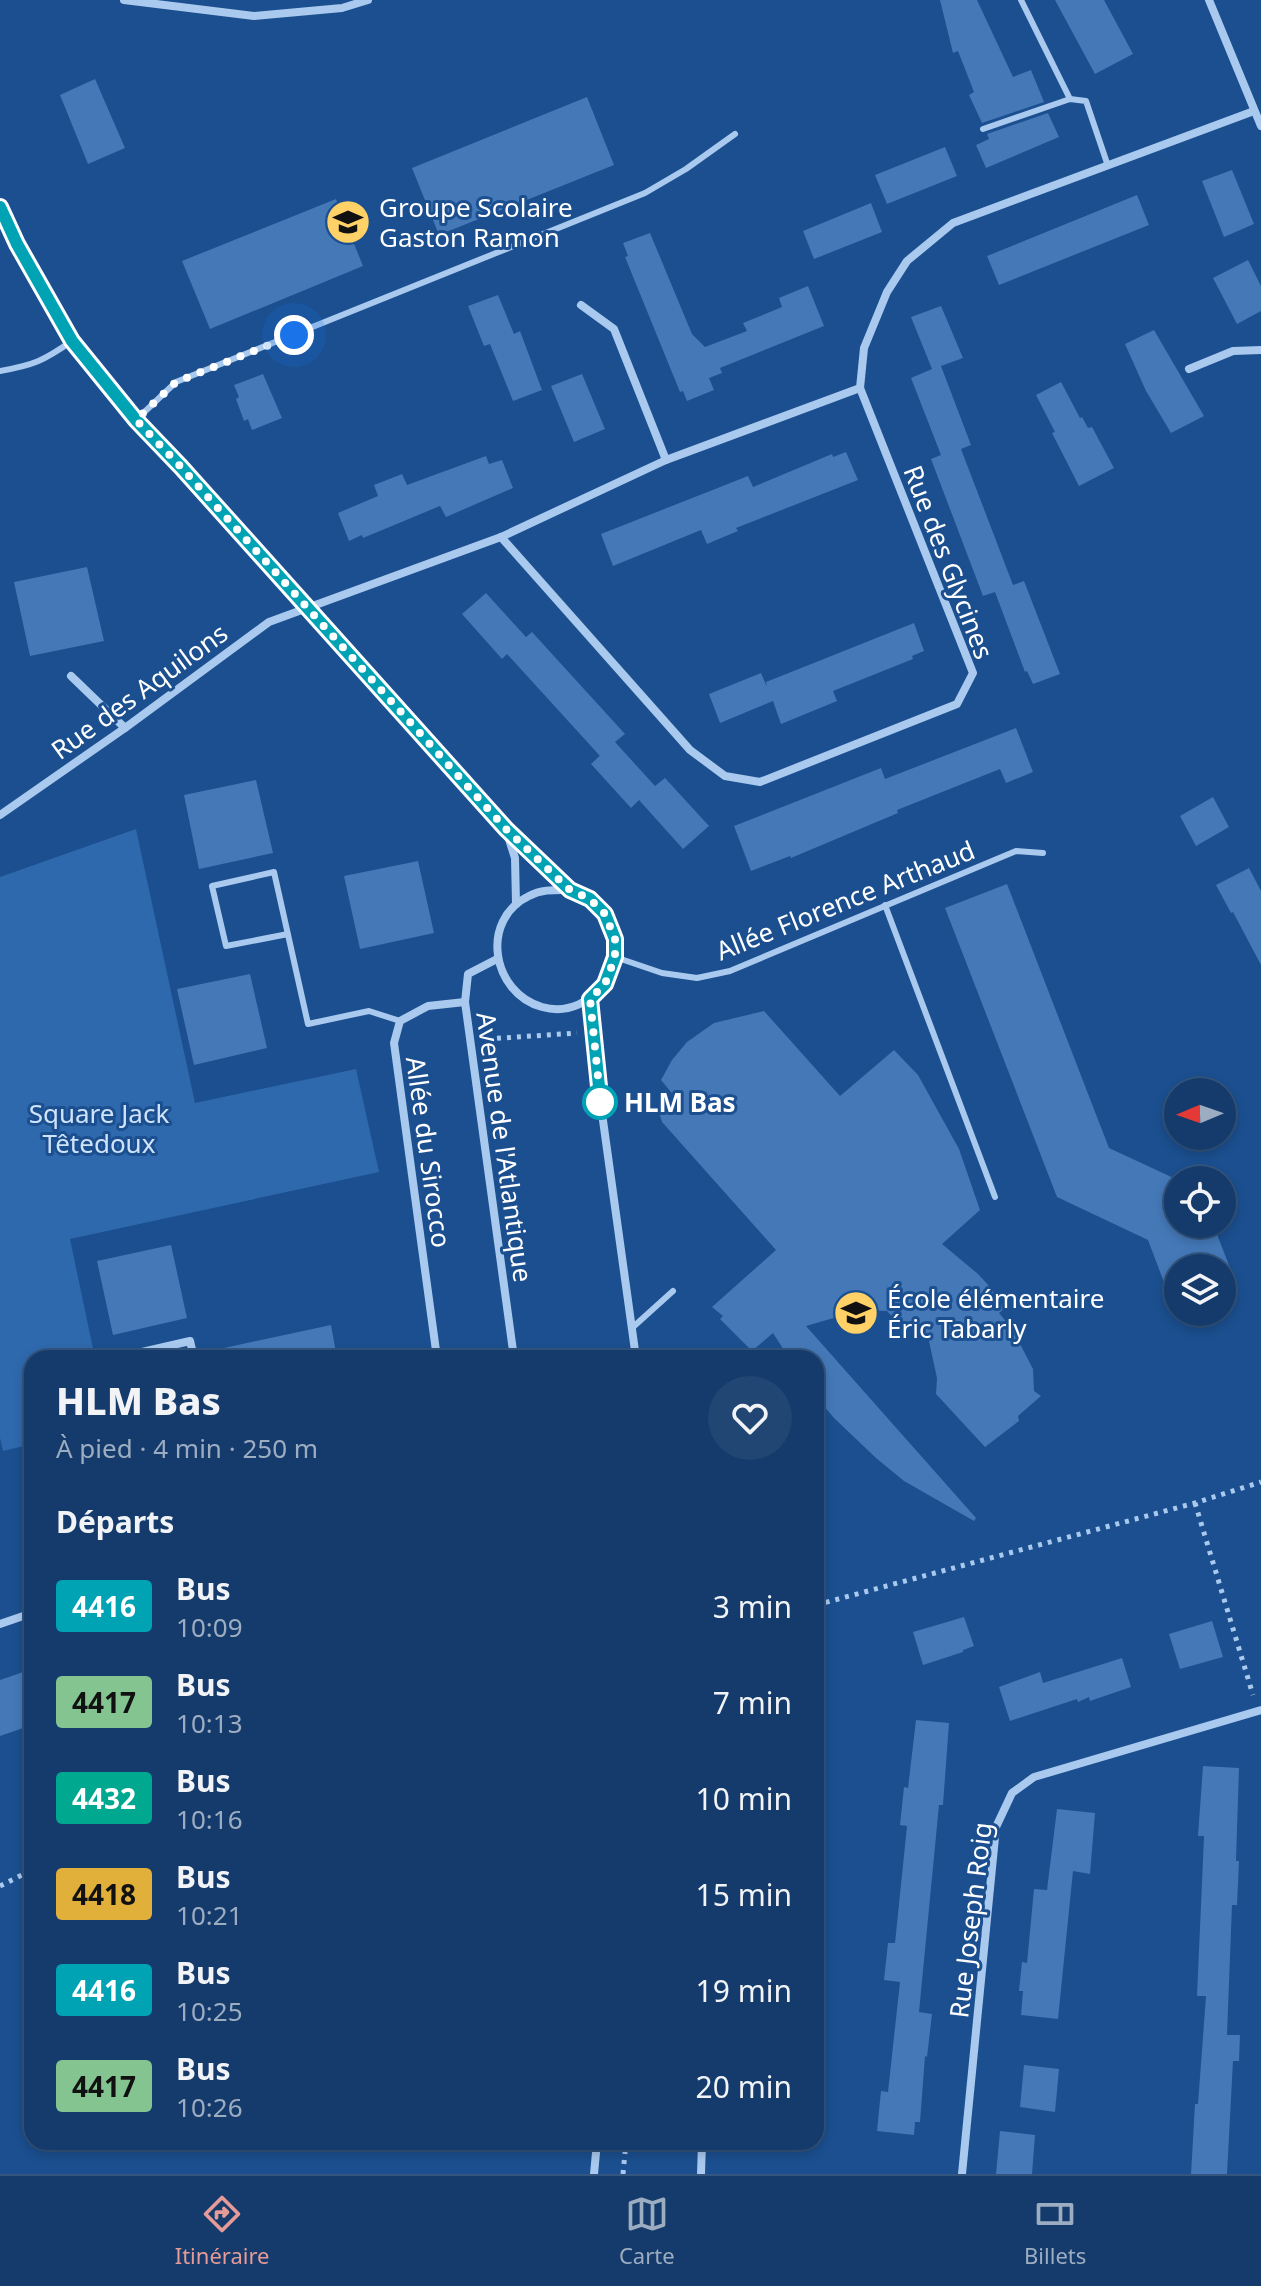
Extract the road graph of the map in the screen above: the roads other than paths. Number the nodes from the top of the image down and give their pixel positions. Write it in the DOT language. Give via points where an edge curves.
graph roads {
  1 [pos="124,0"];
  2 [pos="368,0"];
  3 [pos="1021,0"];
  4 [pos="1209,0"];
  5 [pos="142,1"];
  6 [pos="342,4"];
  7 [pos="1070,99"];
  8 [pos="1254,111"];
  9 [pos="1261,126"];
  10 [pos="983,129"];
  11 [pos="735,134"];
  12 [pos="1108,166"];
  13 [pos="0,207"];
  14 [pos="581,305"];
  15 [pos="72,341"];
  16 [pos="1261,350"];
  17 [pos="1189,369"];
  18 [pos="0,371"];
  19 [pos="860,388"];
  20 [pos="136,420"];
  21 [pos="666,460"];
  22 [pos="501,537"];
  23 [pos="306,607"];
  24 [pos="71,676"];
  25 [pos="125,728"];
  26 [pos="0,815"];
  27 [pos="506,829"];
  28 [pos="1043,853"];
  29 [pos="570,890"];
  30 [pos="516,904"];
  31 [pos="885,905"];
  32 [pos="288,934"];
  33 [pos="615,957"];
  34 [pos="497,959"];
  35 [pos="590,999"];
  36 [pos="465,1002"];
  37 [pos="400,1021"];
  38 [pos="995,1197"];
  39 [pos="673,1291"];
  40 [pos="632,1328"];
  41 [pos="151,1350"];
  42 [pos="192,1350"];
  43 [pos="436,1350"];
  44 [pos="513,1350"];
  45 [pos="635,1350"];
  46 [pos="24,1616"];
  47 [pos="0,1624"];
  48 [pos="1260,1710"];
  49 [pos="596,2150"];
  50 [pos="702,2150"];
  51 [pos="594,2174"];
  52 [pos="701,2174"];
  53 [pos="962,2174"];
  1 -- 5 [label="street"];
  2 -- 6 [label="street"];
  3 -- 7 [label="lane"];
  4 -- 8 [label="street"];
  5 -- 6 [label="street" via="254,16"];
  7 -- 10 [label="lane"];
  7 -- 12 [label="lane" via="1086,101"];
  8 -- 9 [label="street"];
  8 -- 12 [label="street, Rue des Glycines"];
  11 -- 20 [label="lane" via="645,193 176,382"];
  12 -- 19 [label="street, Rue des Glycines" via="953,223 907,261 887,292 864,348"];
  13 -- 15 [label="street"];
  14 -- 21 [label="street" via="614,329"];
  15 -- 18 [label="lane" via="32,366"];
  15 -- 20 [label="street"];
  16 -- 17 [label="street" via="1233,351"];
  19 -- 21 [label="street"];
  19 -- 22 [label="street, Rue des Glycines" via="973,673 957,704 760,782 725,776 690,750"];
  20 -- 23 [label="street"];
  21 -- 22 [label="street"];
  22 -- 23 [label="street"];
  23 -- 25 [label="street, Rue des Aquilons" via="269,622"];
  23 -- 27 [label="street"];
  24 -- 25 [label="street"];
  25 -- 26 [label="street, Rue des Aquilons"];
  27 -- 29 [label="street"];
  27 -- 30 [label="street" via="515,858"];
  28 -- 31 [label="lane, Allée Florence Arthaud" via="1016,851"];
  29 -- 30 [label="street" via="549,889"];
  29 -- 33 [label="street" via="605,914 615,939"];
  30 -- 34 [label="street" via="503,920"];
  31 -- 33 [label="lane, Allée Florence Arthaud" via="730,971 697,978"];
  31 -- 38 [label="lane"];
  32 -- 32 [label="lane" via="274,872 212,886 226,946"];
  32 -- 37 [label="lane" via="308,1024 369,1011"];
  33 -- 35 [label="street" via="605,984"];
  34 -- 35 [label="street" via="509,986 524,1000 565,1009"];
  34 -- 36 [label="street, Avenue de l'Atlantique" via="468,974"];
  35 -- 40 [label="street"];
  36 -- 37 [label="street, Allée du Sirocco" via="428,1006"];
  36 -- 44 [label="street, Avenue de l'Atlantique"];
  37 -- 43 [label="street, Allée du Sirocco" via="394,1043"];
  39 -- 40 [label="lane"];
  40 -- 45 [label="street"];
  41 -- 42 [label="street" via="190,1341"];
  46 -- 47 [label="street"];
  48 -- 53 [label="street, Rue Joseph Roig" via="1034,1777 1012,1793 996,1827"];
  49 -- 51 [label="street"];
  50 -- 52 [label="street"];
}
